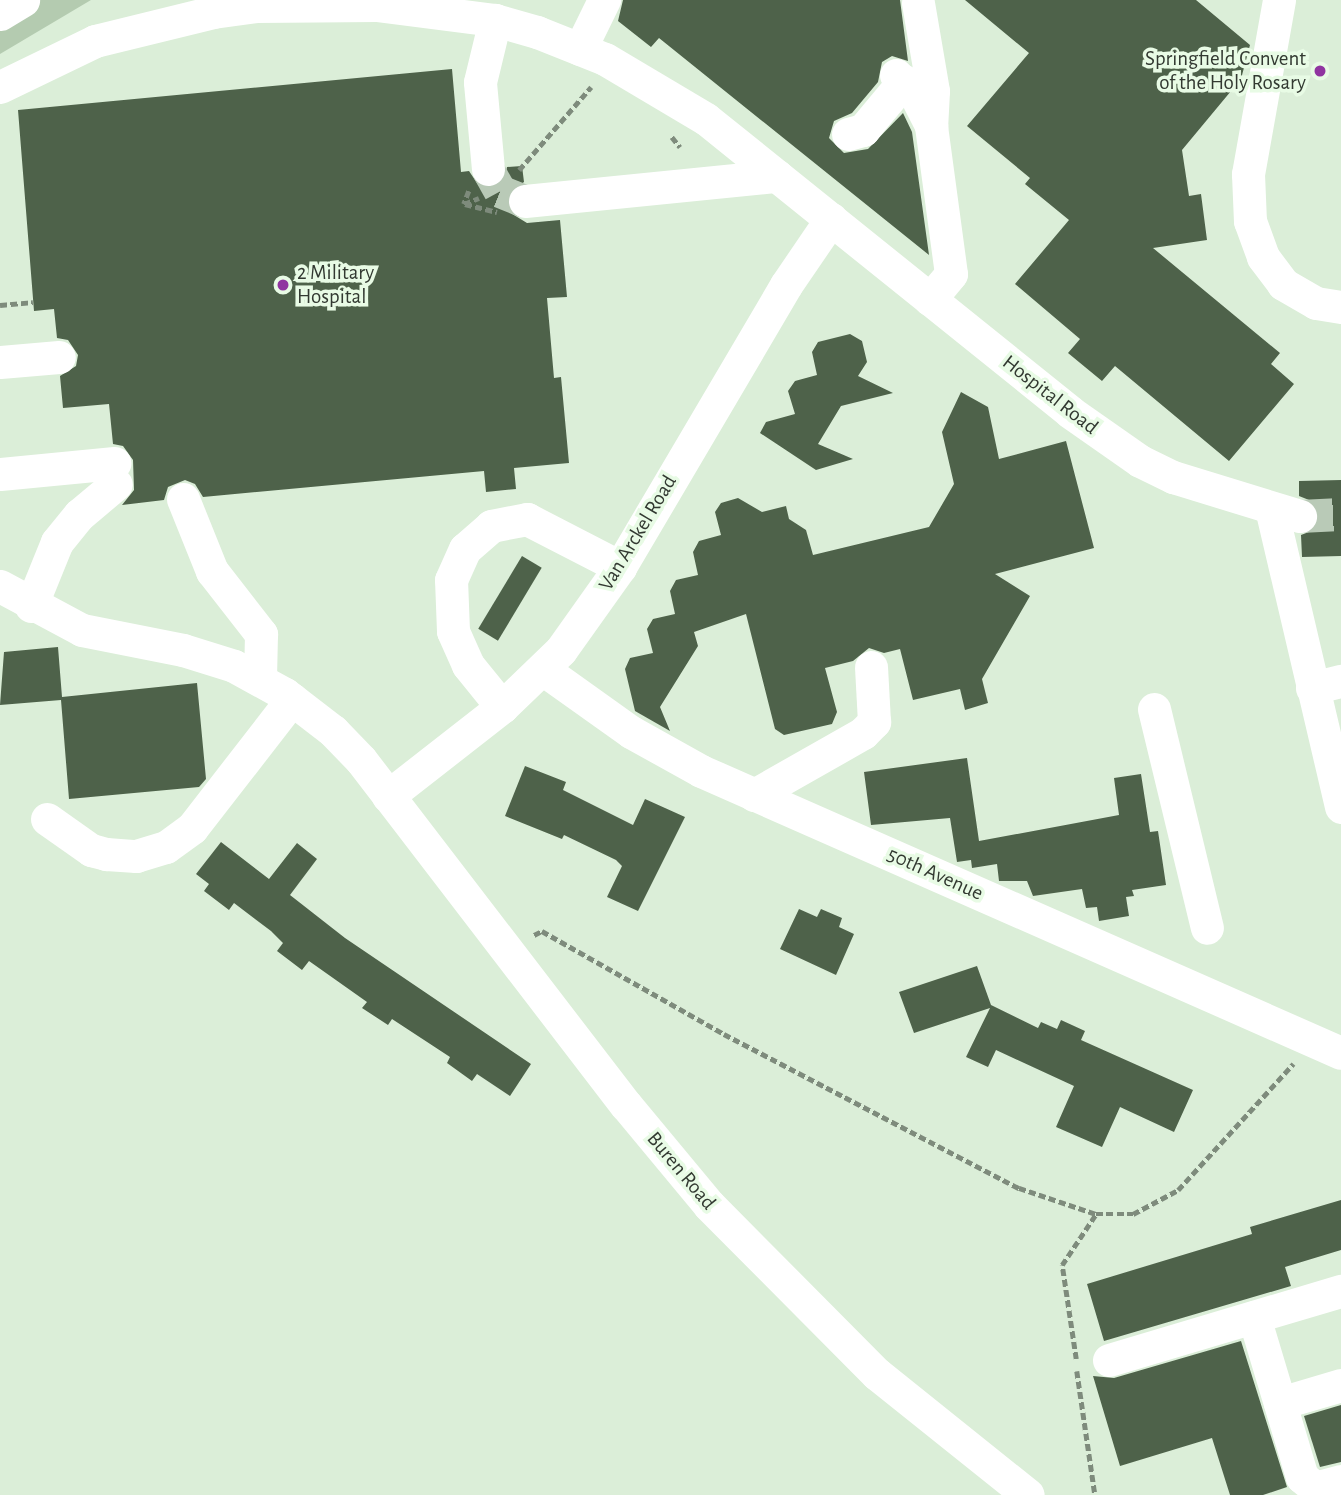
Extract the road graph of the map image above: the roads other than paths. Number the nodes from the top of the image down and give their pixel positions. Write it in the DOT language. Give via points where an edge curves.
graph roads {
  1 [pos="23,0"];
  2 [pos="604,0"];
  3 [pos="1279,0"];
  4 [pos="918,3"];
  5 [pos="215,6"];
  6 [pos="0,14"];
  7 [pos="495,20"];
  8 [pos="580,49"];
  9 [pos="0,87"];
  10 [pos="931,126"];
  11 [pos="848,134"];
  12 [pos="488,169"];
  13 [pos="777,176"];
  14 [pos="525,201"];
  15 [pos="831,219"];
  16 [pos="930,299"];
  17 [pos="1341,307"];
  18 [pos="59,357"];
  19 [pos="0,362"];
  20 [pos="0,474"];
  21 [pos="183,499"];
  22 [pos="620,567"];
  23 [pos="0,586"];
  24 [pos="30,606"];
  25 [pos="871,667"];
  26 [pos="544,670"];
  27 [pos="260,679"];
  28 [pos="1326,684"];
  29 [pos="292,699"];
  30 [pos="502,708"];
  31 [pos="1154,709"];
  32 [pos="754,795"];
  33 [pos="388,796"];
  34 [pos="1341,807"];
  35 [pos="47,819"];
  36 [pos="1208,928"];
  37 [pos="1328,1046"];
  38 [pos="1341,1291"];
  39 [pos="1254,1317"];
  40 [pos="1109,1360"];
  41 [pos="1341,1385"];
  42 [pos="1280,1403"];
  43 [pos="1341,1481"];
  44 [pos="1028,1495"];
  1 -- 6 [label="street"];
  2 -- 8 [label="street"];
  3 -- 17 [label="street" via="1247,198 1256,242 1283,284 1316,303"];
  4 -- 10 [label="street" via="933,91"];
  5 -- 7 [label="street, Hospital Road" via="376,5"];
  5 -- 9 [label="street, Hospital Road" via="95,41"];
  7 -- 8 [label="street, Hospital Road"];
  7 -- 12 [label="street" via="480,82"];
  8 -- 13 [label="street, Hospital Road" via="622,68 706,119"];
  10 -- 11 [label="street" via="900,78 863,130"];
  10 -- 16 [label="street" via="951,274"];
  13 -- 14 [label="street"];
  13 -- 15 [label="street, Hospital Road"];
  15 -- 16 [label="street, Hospital Road"];
  15 -- 22 [label="street, Van Arckel Road" via="786,285"];
  16 -- 28 [label="street, Hospital Road" via="1070,412 1139,461 1173,477 1286,512"];
  18 -- 19 [label="street"];
  20 -- 24 [label="street" via="115,474 64,532"];
  21 -- 27 [label="street" via="212,571 261,634"];
  22 -- 26 [label="street, Van Arckel Road"];
  22 -- 30 [label="street" via="527,519 491,526 465,550 451,580 453,631 468,665"];
  23 -- 24 [label="street, Buren Road"];
  24 -- 27 [label="street, Buren Road" via="82,630 206,655"];
  25 -- 32 [label="street" via="874,722 863,733"];
  26 -- 30 [label="street, Van Arckel Road"];
  26 -- 32 [label="street, 50th Avenue" via="631,732"];
  27 -- 29 [label="street, Buren Road"];
  28 -- 34 [label="street"];
  29 -- 33 [label="street, Buren Road" via="332,731"];
  29 -- 35 [label="street" via="192,828 166,847 136,856 106,854 91,850"];
  30 -- 33 [label="street, Van Arckel Road"];
  31 -- 36 [label="street"];
  32 -- 37 [label="street, 50th Avenue"];
  33 -- 44 [label="street, Buren Road" via="626,1105 709,1205 877,1374"];
  38 -- 39 [label="street"];
  39 -- 40 [label="street"];
  39 -- 42 [label="street"];
  41 -- 42 [label="street"];
  42 -- 43 [label="street" via="1305,1482 1315,1488"];
}
